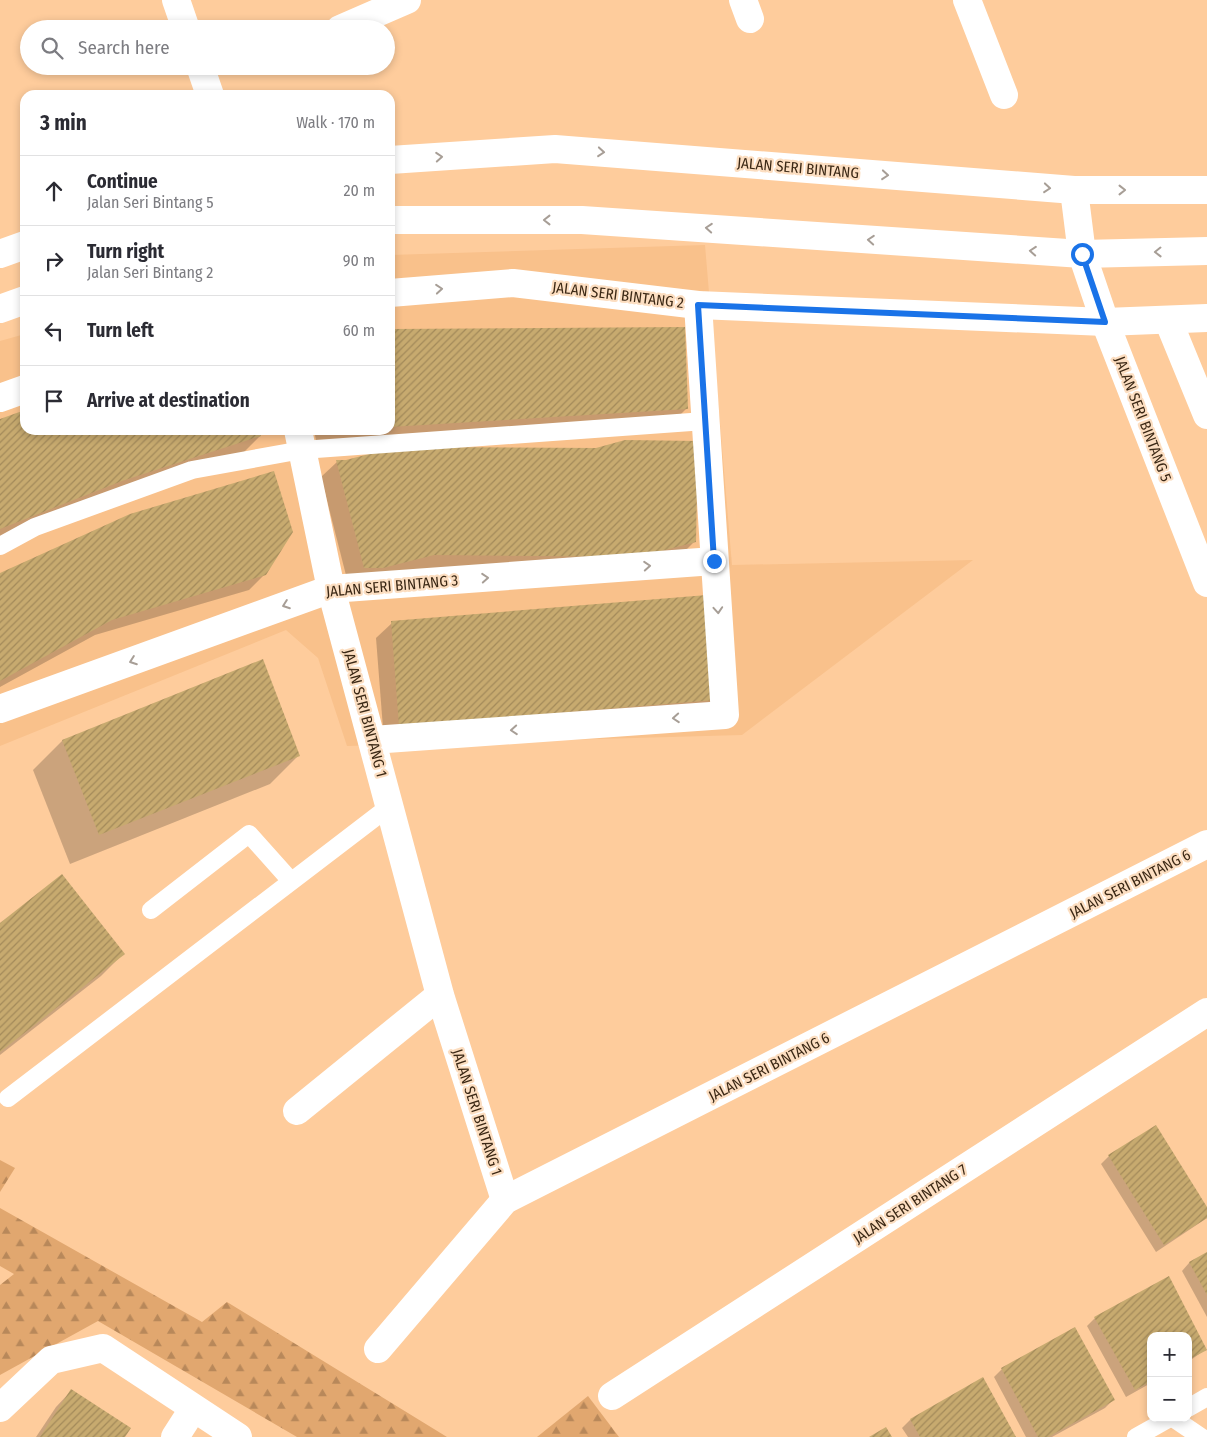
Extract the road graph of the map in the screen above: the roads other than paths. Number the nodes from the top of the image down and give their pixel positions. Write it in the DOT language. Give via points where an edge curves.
graph roads {
  1 [pos="176,0"];
  2 [pos="407,0"];
  3 [pos="967,0"];
  4 [pos="183,20"];
  5 [pos="361,20"];
  6 [pos="203,75"];
  7 [pos="208,90"];
  8 [pos="1004,96"];
  9 [pos="395,160"];
  10 [pos="1074,190"];
  11 [pos="1207,190"];
  12 [pos="395,220"];
  13 [pos="20,247"];
  14 [pos="1207,251"];
  15 [pos="0,254"];
  16 [pos="1082,254"];
  17 [pos="395,293"];
  18 [pos="20,302"];
  19 [pos="698,305"];
  20 [pos="0,309"];
  21 [pos="1207,318"];
  22 [pos="1168,320"];
  23 [pos="1105,322"];
  24 [pos="20,391"];
  25 [pos="0,398"];
  26 [pos="1207,416"];
  27 [pos="705,421"];
  28 [pos="300,440"];
  29 [pos="0,546"];
  30 [pos="714,561"];
  31 [pos="1207,583"];
  32 [pos="331,589"];
  33 [pos="0,709"];
  34 [pos="372,740"];
  35 [pos="390,806"];
  36 [pos="1207,844"];
  37 [pos="291,881"];
  38 [pos="151,910"];
  39 [pos="440,995"];
  40 [pos="1207,1012"];
  41 [pos="8,1098"];
  42 [pos="297,1111"];
  43 [pos="505,1200"];
  44 [pos="378,1349"];
  45 [pos="612,1396"];
  46 [pos="1207,1397"];
  47 [pos="1192,1406"];
  48 [pos="0,1408"];
  49 [pos="193,1408"];
  50 [pos="1164,1422"];
  51 [pos="1178,1422"];
  52 [pos="175,1437"];
  53 [pos="238,1437"];
  54 [pos="1136,1437"];
  55 [pos="1201,1437"];
  1 -- 4 [label="street"];
  2 -- 5 [label="street"];
  3 -- 8 [label="street"];
  6 -- 7 [label="street"];
  9 -- 10 [label="street, JALAN SERI BINTANG, one-way" via="556,148"];
  10 -- 11 [label="street, JALAN SERI BINTANG, one-way"];
  10 -- 16 [label="street, JALAN SERI BINTANG 5"];
  16 -- 12 [label="street, one-way" via="582,220"];
  13 -- 15 [label="street"];
  14 -- 16 [label="street, one-way"];
  16 -- 23 [label="street, JALAN SERI BINTANG 5"];
  17 -- 19 [label="street, JALAN SERI BINTANG 2, one-way" via="513,283"];
  18 -- 20 [label="street"];
  19 -- 23 [label="street, JALAN SERI BINTANG 2"];
  19 -- 27 [label="street"];
  21 -- 22 [label="street, JALAN SERI BINTANG 2"];
  22 -- 23 [label="street, JALAN SERI BINTANG 2"];
  22 -- 26 [label="street"];
  23 -- 31 [label="street, JALAN SERI BINTANG 5"];
  24 -- 25 [label="street"];
  27 -- 28 [label="lane"];
  27 -- 30 [label="street"];
  28 -- 29 [label="lane" via="192,470 35,527"];
  28 -- 32 [label="street, JALAN SERI BINTANG 1"];
  32 -- 30 [label="street, JALAN SERI BINTANG 3, one-way"];
  30 -- 34 [label="street, one-way" via="725,715"];
  32 -- 33 [label="street, JALAN SERI BINTANG 3, one-way"];
  32 -- 34 [label="street, JALAN SERI BINTANG 1"];
  34 -- 35 [label="street, JALAN SERI BINTANG 1"];
  35 -- 37 [label="lane"];
  35 -- 39 [label="street, JALAN SERI BINTANG 1"];
  36 -- 43 [label="street, JALAN SERI BINTANG 6"];
  37 -- 38 [label="lane" via="248,834"];
  37 -- 41 [label="lane"];
  39 -- 42 [label="street"];
  39 -- 43 [label="street, JALAN SERI BINTANG 1"];
  40 -- 45 [label="street, JALAN SERI BINTANG 7"];
  43 -- 44 [label="street, JALAN SERI BINTANG 6"];
  46 -- 47 [label="lane"];
  48 -- 49 [label="street" via="51,1360 103,1348"];
  49 -- 52 [label="street"];
  49 -- 53 [label="street"];
  50 -- 54 [label="lane"];
  51 -- 55 [label="lane"];
}
